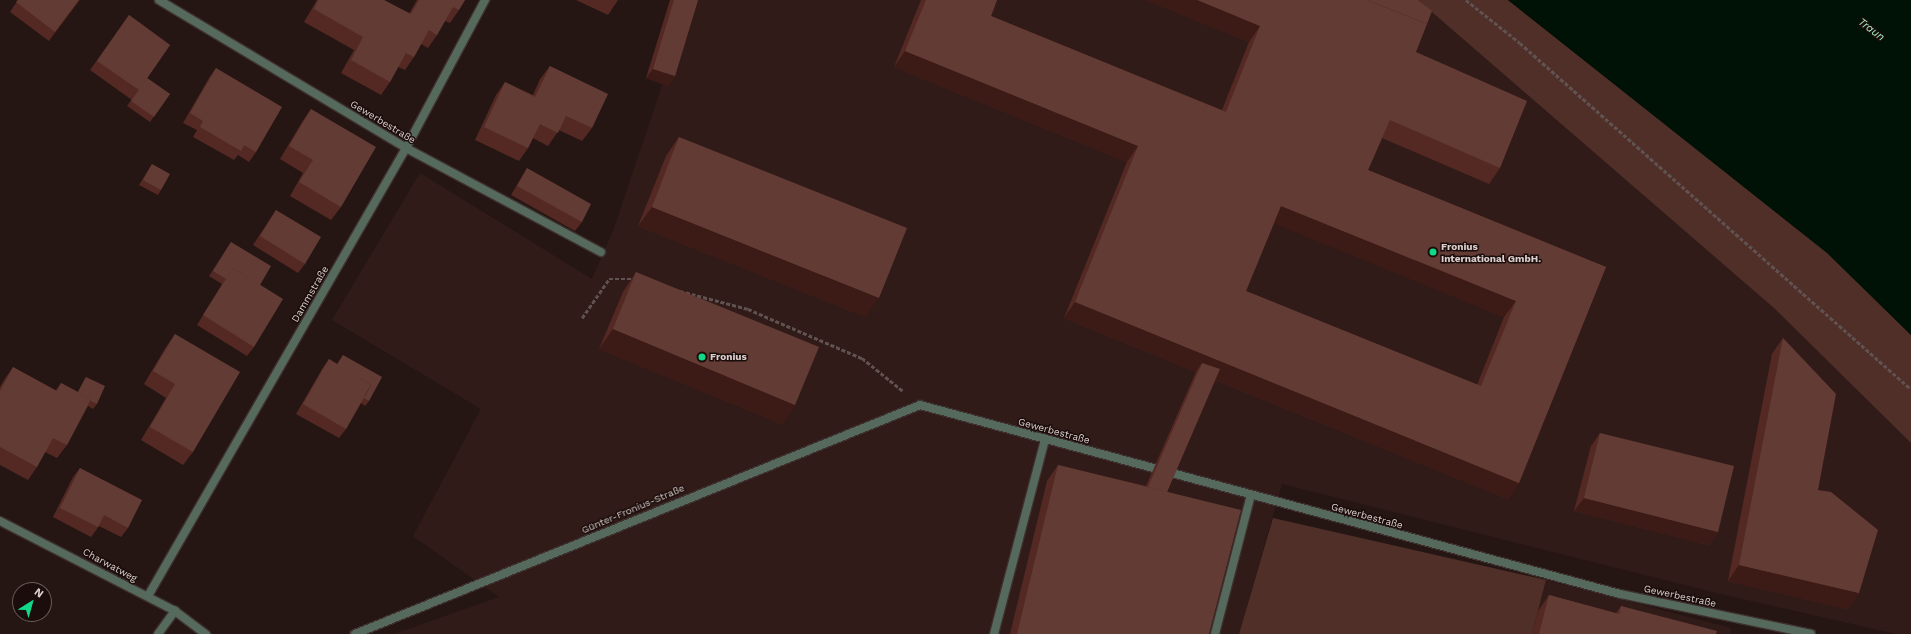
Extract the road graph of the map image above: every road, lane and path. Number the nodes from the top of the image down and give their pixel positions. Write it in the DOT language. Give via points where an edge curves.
graph roads {
  1 [pos="159,0"];
  2 [pos="485,0"];
  3 [pos="1466,0"];
  4 [pos="406,148"];
  5 [pos="601,252"];
  6 [pos="636,280"];
  7 [pos="674,289"];
  8 [pos="582,318"];
  9 [pos="1911,389"];
  10 [pos="920,405"];
  11 [pos="1045,439"];
  12 [pos="1251,495"];
  13 [pos="0,521"];
  14 [pos="148,596"];
  15 [pos="175,611"];
  16 [pos="158,634"];
  17 [pos="206,634"];
  18 [pos="355,634"];
  19 [pos="994,634"];
  20 [pos="1215,634"];
  21 [pos="1811,634"];
  1 -- 4 [label="street, Gewerbestraße"];
  2 -- 4 [label="street, Dammstraße"];
  3 -- 9 [label="path" via="1520,43"];
  4 -- 5 [label="street, Gewerbestraße"];
  4 -- 14 [label="street, Dammstraße"];
  6 -- 8 [label="path" via="609,279"];
  7 -- 10 [label="path" via="748,308 862,358"];
  10 -- 11 [label="street, Gewerbestraße"];
  10 -- 18 [label="street, Günter-Fronius-Straße"];
  11 -- 12 [label="street, Gewerbestraße"];
  11 -- 19 [label="street"];
  12 -- 20 [label="street"];
  12 -- 21 [label="street, Gewerbestraße" via="1620,594"];
  13 -- 14 [label="street, Charwatweg"];
  14 -- 15 [label="street, Charwatweg"];
  15 -- 16 [label="street"];
  15 -- 17 [label="street, Charwatweg"];
}
